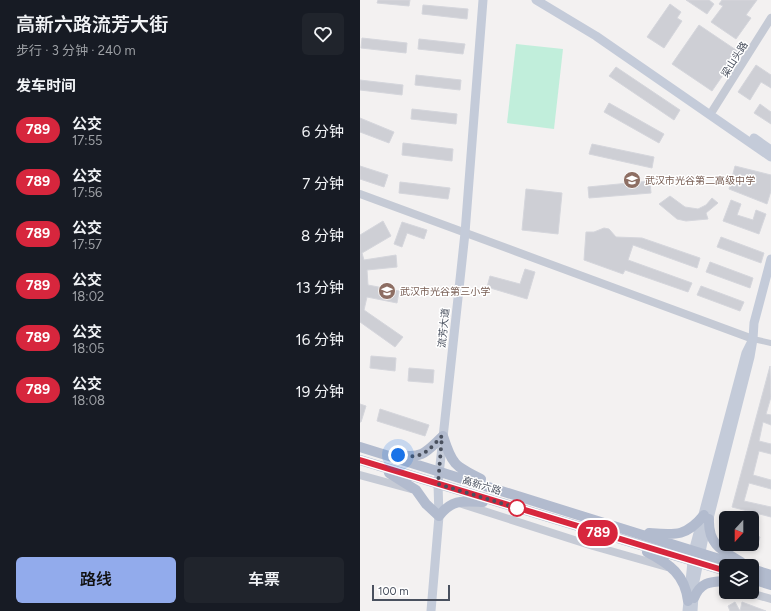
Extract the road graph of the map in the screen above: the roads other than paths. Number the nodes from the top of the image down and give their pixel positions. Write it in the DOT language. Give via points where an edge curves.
graph roads {
  1 [pos="484,0"];
  2 [pos="536,0"];
  3 [pos="548,0"];
  4 [pos="771,18"];
  5 [pos="713,110"];
  6 [pos="771,150"];
  7 [pos="771,157"];
  8 [pos="360,194"];
  9 [pos="465,233"];
  10 [pos="771,259"];
  11 [pos="771,281"];
  12 [pos="753,339"];
  13 [pos="771,343"];
  14 [pos="442,436"];
  15 [pos="360,447"];
  16 [pos="376,452"];
  17 [pos="360,460"];
  18 [pos="372,463"];
  19 [pos="439,472"];
  20 [pos="360,475"];
  21 [pos="438,484"];
  22 [pos="416,490"];
  23 [pos="516,495"];
  24 [pos="454,502"];
  25 [pos="495,502"];
  26 [pos="439,516"];
  27 [pos="706,517"];
  28 [pos="632,532"];
  29 [pos="628,542"];
  30 [pos="696,558"];
  31 [pos="734,559"];
  32 [pos="719,562"];
  33 [pos="672,568"];
  34 [pos="719,568"];
  35 [pos="759,574"];
  36 [pos="771,575"];
  37 [pos="759,577"];
  38 [pos="712,582"];
  39 [pos="719,582"];
  40 [pos="719,584"];
  41 [pos="771,585"];
  42 [pos="759,596"];
  43 [pos="771,600"];
  44 [pos="690,603"];
  45 [pos="431,611"];
  46 [pos="693,611"];
  1 -- 9 [label="main road, 流芳大道"];
  2 -- 7 [label="main road" via="596,36"];
  3 -- 5 [label="main road" via="595,28"];
  4 -- 5 [label="street, 梁山头路"];
  5 -- 6 [label="main road"];
  8 -- 9 [label="street"];
  9 -- 12 [label="street"];
  9 -- 14 [label="main road, 流芳大道"];
  10 -- 12 [label="main road" via="754,323"];
  11 -- 12 [label="main road"];
  12 -- 13 [label="street"];
  12 -- 27 [label="main road" via="746,353"];
  14 -- 16 [label="main road" via="424,454 409,457"];
  14 -- 19 [label="main road, 流芳大道"];
  14 -- 23 [label="main road" via="455,465"];
  15 -- 16 [label="main road, 高新六路"];
  16 -- 19 [label="main road, 高新六路"];
  17 -- 18 [label="main road, 高新六路"];
  18 -- 21 [label="main road, 高新六路"];
  18 -- 22 [label="main road"];
  19 -- 21 [label="main road, 流芳大道"];
  19 -- 23 [label="main road, 高新六路"];
  20 -- 22 [label="street"];
  21 -- 25 [label="main road, 高新六路"];
  21 -- 26 [label="main road, 流芳大道"];
  22 -- 26 [label="main road"];
  23 -- 28 [label="main road, 高新六路"];
  24 -- 25 [label="main road"];
  24 -- 26 [label="main road"];
  24 -- 33 [label="street"];
  25 -- 29 [label="main road, 高新六路"];
  26 -- 45 [label="main road, 流芳大道"];
  27 -- 28 [label="main road" via="690,530 678,533"];
  27 -- 30 [label="main road"];
  27 -- 31 [label="main road" via="711,538"];
  28 -- 30 [label="main road, 高新六路"];
  29 -- 30 [label="main road, 高新六路"];
  29 -- 33 [label="main road"];
  30 -- 32 [label="main road, 高新六路"];
  30 -- 34 [label="main road, 高新六路"];
  30 -- 44 [label="main road"];
  33 -- 44 [label="main road" via="686,587"];
  35 -- 36 [label="main road"];
  37 -- 41 [label="main road"];
  38 -- 39 [label="main road"];
  38 -- 40 [label="street"];
  38 -- 44 [label="main road" via="698,588"];
  42 -- 43 [label="street"];
  44 -- 46 [label="main road"];
}
